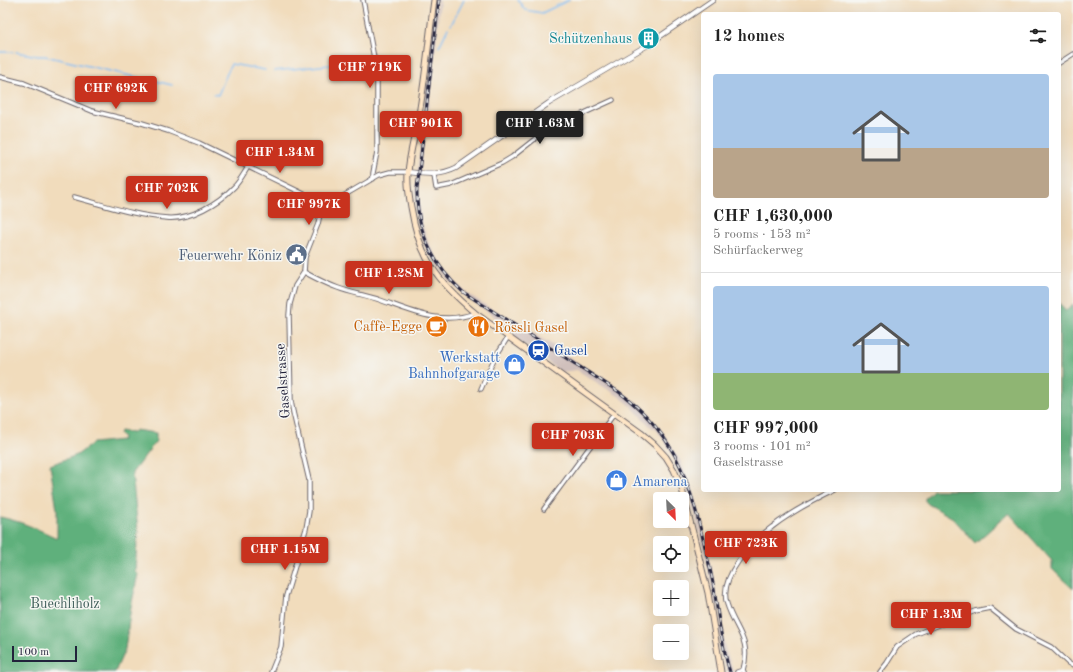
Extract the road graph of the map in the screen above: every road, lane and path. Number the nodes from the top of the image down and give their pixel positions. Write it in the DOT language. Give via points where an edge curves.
graph roads {
  1 [pos="363,0"];
  2 [pos="434,0"];
  3 [pos="713,0"];
  4 [pos="1073,54"];
  5 [pos="1061,62"];
  6 [pos="0,77"];
  7 [pos="614,100"];
  8 [pos="248,167"];
  9 [pos="408,172"];
  10 [pos="434,175"];
  11 [pos="373,179"];
  12 [pos="74,197"];
  13 [pos="321,209"];
  14 [pos="304,272"];
  15 [pos="475,313"];
  16 [pos="508,337"];
  17 [pos="481,389"];
  18 [pos="614,414"];
  19 [pos="831,492"];
  20 [pos="544,510"];
  21 [pos="1073,666"];
  22 [pos="744,671"];
  23 [pos="271,672"];
  24 [pos="721,672"];
  25 [pos="737,672"];
  26 [pos="880,672"];
  1 -- 11 [label="street" via="377,74 377,152"];
  2 -- 9 [label="main road" via="420,109"];
  3 -- 10 [label="street" via="646,46 543,107 462,165 446,173"];
  4 -- 5 [label="street"];
  6 -- 8 [label="street" via="24,83 92,111 173,133"];
  7 -- 10 [label="street" via="545,131 508,160 464,180 436,188"];
  8 -- 12 [label="street" via="235,186 223,197 183,216 167,218 124,212"];
  8 -- 13 [label="street" via="304,194"];
  9 -- 10 [label="street"];
  9 -- 11 [label="street" via="388,172"];
  9 -- 15 [label="main road" via="413,218 424,254 444,285"];
  11 -- 13 [label="street"];
  13 -- 14 [label="street, Gaselstrasse" via="305,257"];
  14 -- 15 [label="street" via="338,288 430,317 454,318"];
  14 -- 23 [label="street, Gaselstrasse" via="296,285 290,304 290,358 293,412 310,480 309,511 286,596 280,647"];
  15 -- 16 [label="main road"];
  16 -- 17 [label="street" via="494,359"];
  16 -- 18 [label="main road"];
  18 -- 20 [label="street"];
  18 -- 24 [label="main road" via="660,451 679,482 708,593"];
  19 -- 22 [label="street" via="771,527 728,577 725,598 742,637 746,657"];
  21 -- 26 [label="street" via="1051,647 1016,629 990,608 975,611 916,634 897,646"];
  22 -- 25 [label="street"];
}
